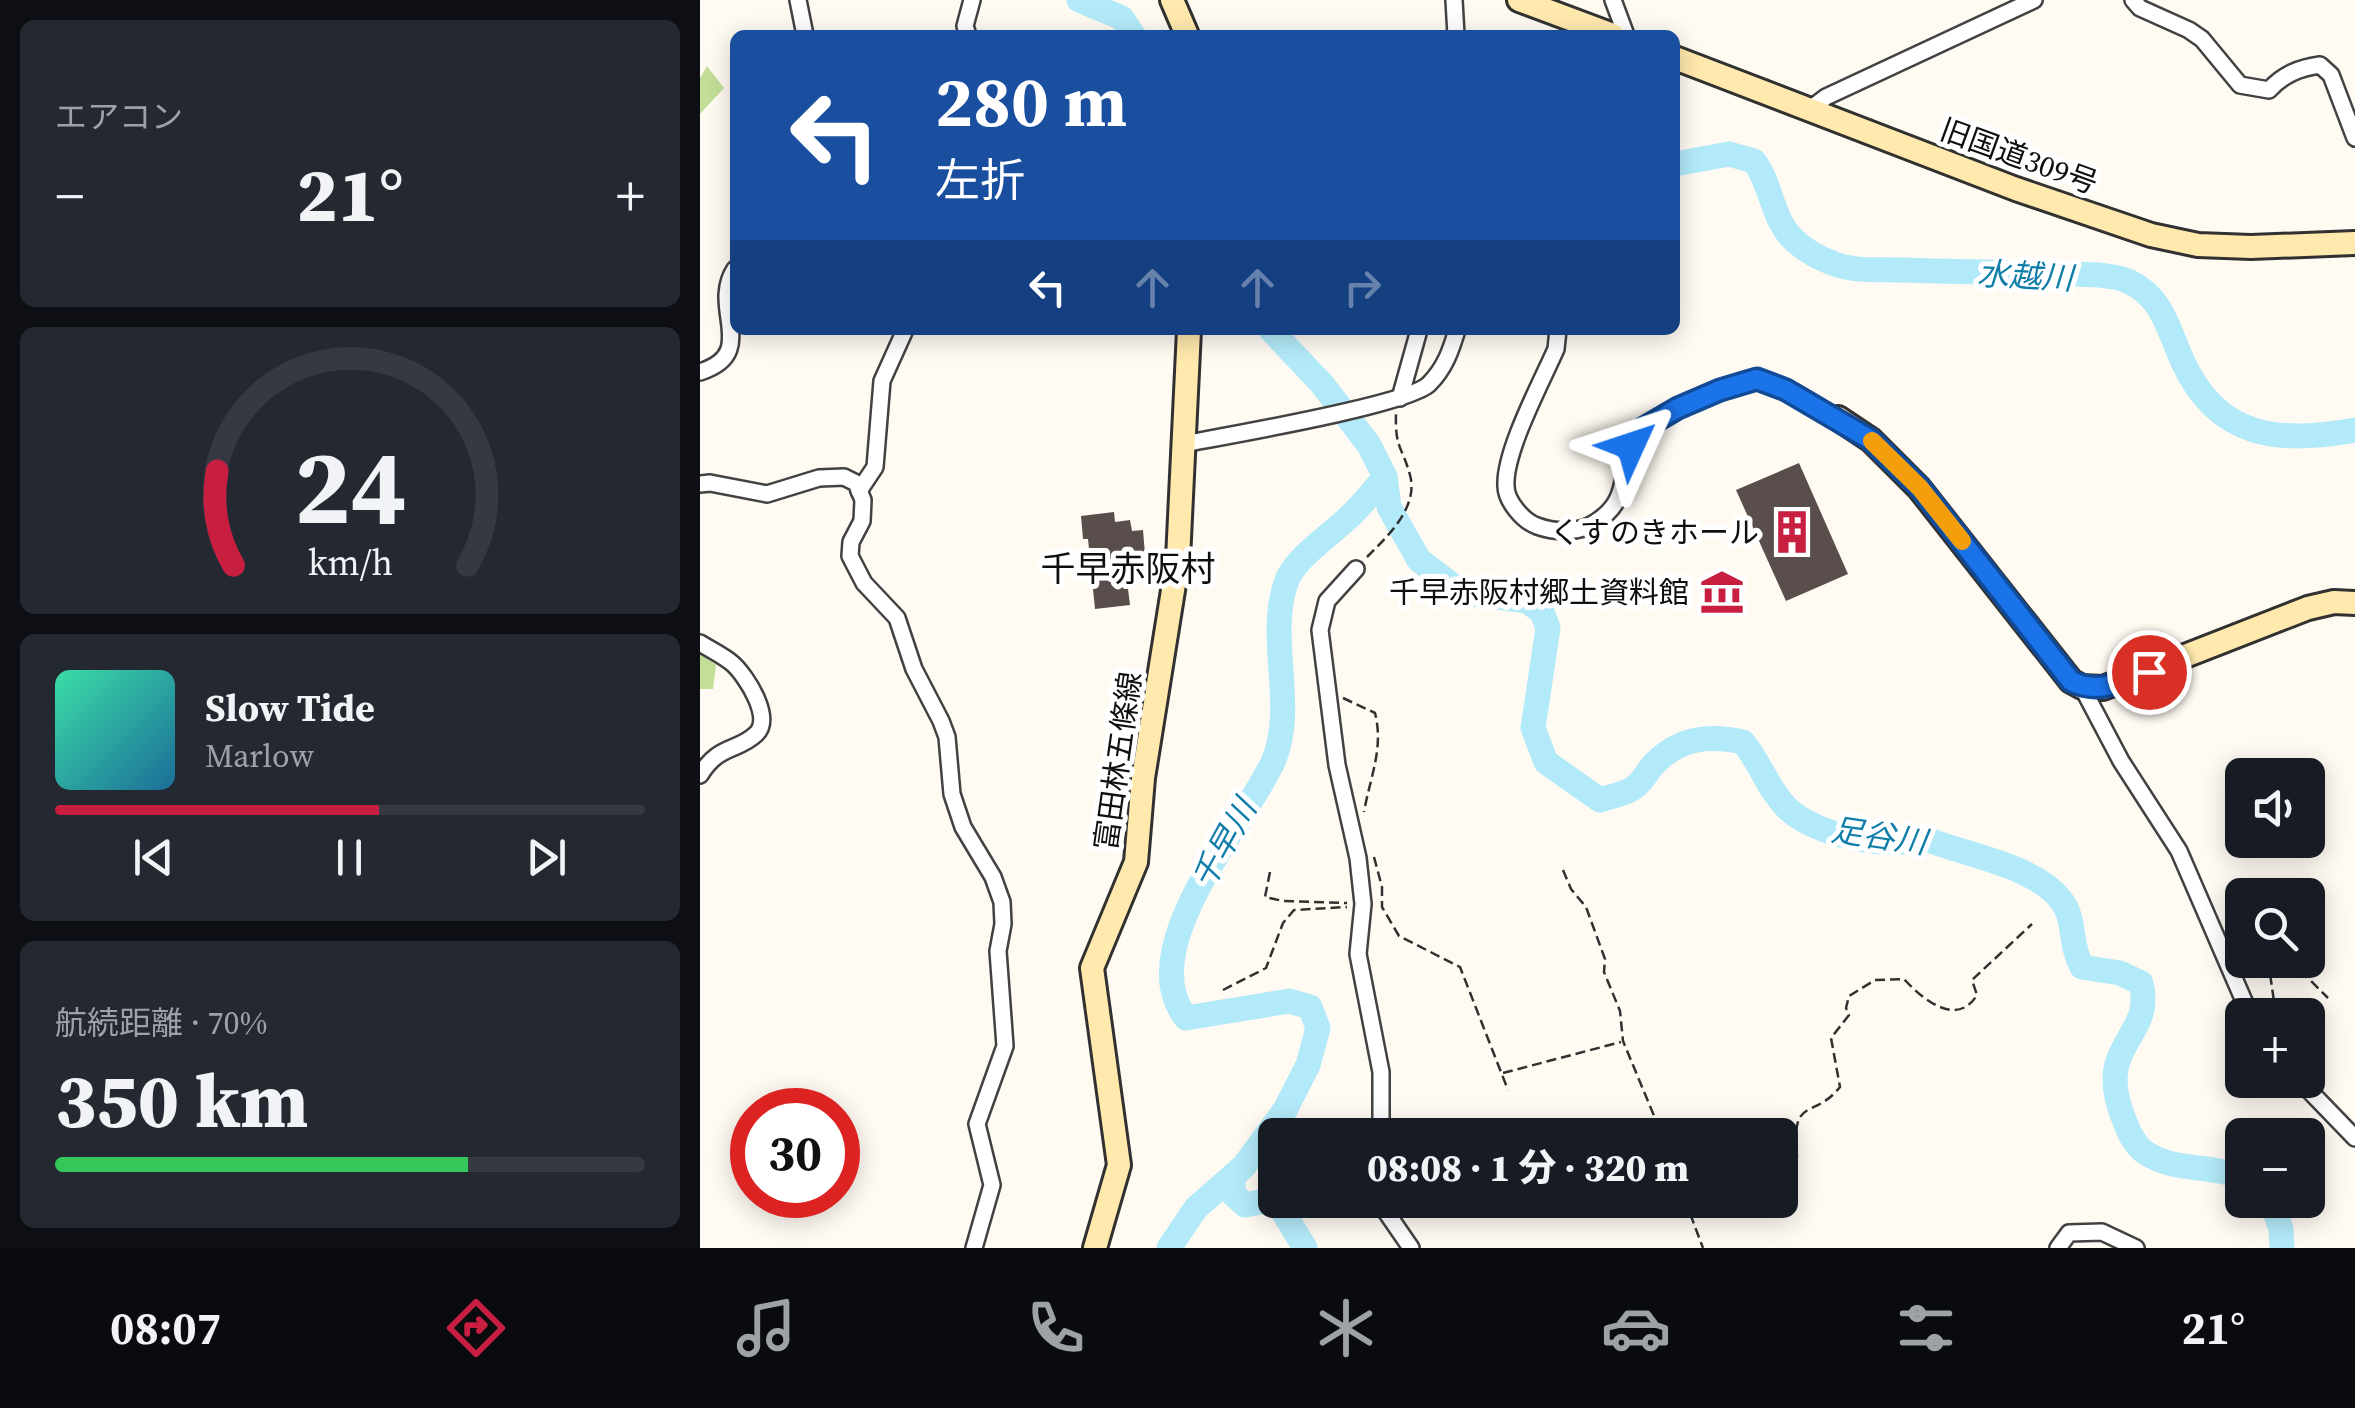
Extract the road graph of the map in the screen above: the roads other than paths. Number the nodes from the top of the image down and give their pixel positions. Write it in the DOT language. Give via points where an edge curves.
graph roads {
  1 [pos="798,0"];
  2 [pos="1172,0"];
  3 [pos="1454,0"];
  4 [pos="1519,0"];
  5 [pos="1613,0"];
  6 [pos="2034,0"];
  7 [pos="2133,0"];
  8 [pos="971,2"];
  9 [pos="803,30"];
  10 [pos="966,30"];
  11 [pos="1185,30"];
  12 [pos="1456,30"];
  13 [pos="1600,30"];
  14 [pos="1624,30"];
  15 [pos="1680,60"];
  16 [pos="1810,109"];
  17 [pos="2355,138"];
  18 [pos="2355,243"];
  19 [pos="730,278"];
  20 [pos="730,325"];
  21 [pos="731,335"];
  22 [pos="903,335"];
  23 [pos="1188,335"];
  24 [pos="1418,335"];
  25 [pos="1456,335"];
  26 [pos="1557,335"];
  27 [pos="700,372"];
  28 [pos="1400,398"];
  29 [pos="1838,418"];
  30 [pos="1183,444"];
  31 [pos="700,484"];
  32 [pos="859,491"];
  33 [pos="1356,569"];
  34 [pos="2355,602"];
  35 [pos="700,643"];
  36 [pos="2082,687"];
  37 [pos="700,775"];
  38 [pos="2243,998"];
  39 [pos="2316,1098"];
  40 [pos="1381,1118"];
  41 [pos="2355,1138"];
  42 [pos="1391,1218"];
  43 [pos="974,1248"];
  44 [pos="1095,1248"];
  45 [pos="1412,1248"];
  46 [pos="2058,1248"];
  47 [pos="2136,1248"];
  1 -- 9 [label="street"];
  2 -- 11 [label="street"];
  3 -- 12 [label="street"];
  4 -- 13 [label="street"];
  5 -- 14 [label="street"];
  6 -- 16 [label="street"];
  7 -- 17 [label="street" via="2202,40 2240,85 2269,90 2301,68 2320,65 2331,75"];
  8 -- 10 [label="street"];
  15 -- 16 [label="street, 旧国道309号"];
  16 -- 18 [label="street, 旧国道309号" via="2151,235 2198,245"];
  19 -- 20 [label="street"];
  21 -- 27 [label="street" via="718,366"];
  22 -- 32 [label="street" via="882,381 876,468"];
  23 -- 30 [label="street, 富田林五條線"];
  24 -- 28 [label="street"];
  25 -- 28 [label="street" via="1427,387"];
  26 -- 29 [label="street" via="1509,458 1505,488 1531,524 1548,530 1594,524 1622,496 1631,446 1644,428 1720,390 1757,379"];
  28 -- 30 [label="street"];
  29 -- 36 [label="street" via="1920,488"];
  30 -- 44 [label="street, 富田林五條線" via="1178,559 1136,862 1092,968 1119,1164"];
  31 -- 32 [label="street" via="767,494 844,477"];
  32 -- 43 [label="street" via="862,521 850,556 864,584 896,618 942,721 952,794 1002,902 998,951 1005,1046 977,1124 992,1185"];
  33 -- 40 [label="street" via="1328,601 1320,630 1337,765 1358,858 1358,954 1381,1072"];
  34 -- 36 [label="street" via="2308,608 2149,672 2103,688"];
  35 -- 37 [label="street" via="734,664 762,715 757,733 726,748"];
  36 -- 38 [label="street" via="2178,851"];
  39 -- 41 [label="street"];
  42 -- 45 [label="street"];
  46 -- 47 [label="street" via="2069,1234 2102,1232"];
}
